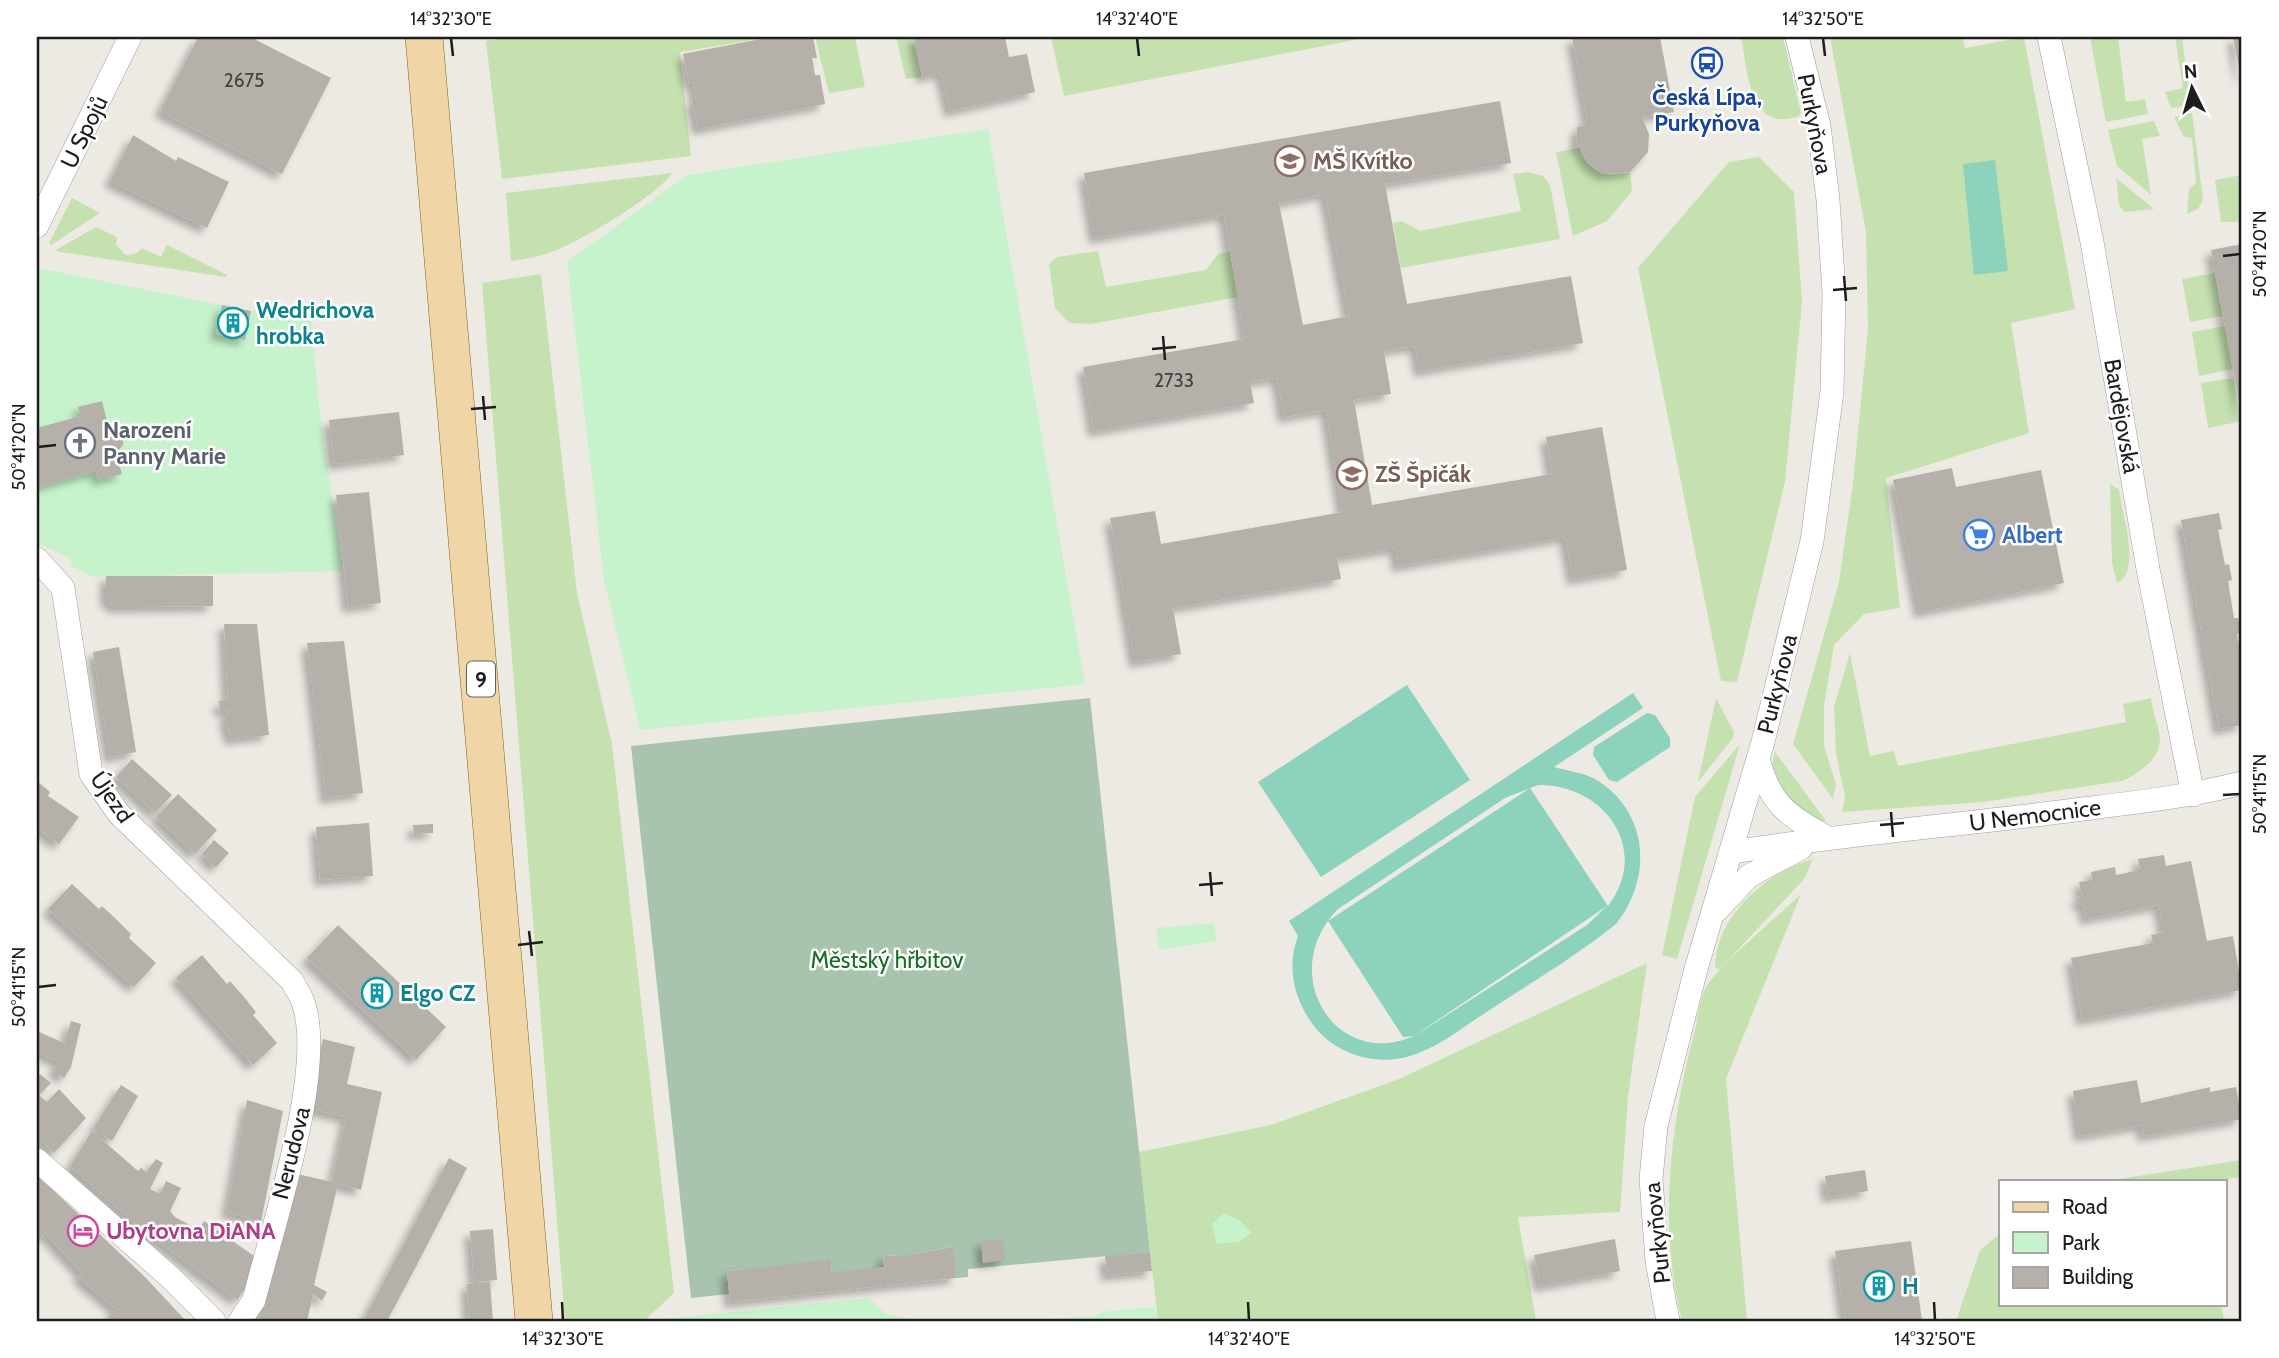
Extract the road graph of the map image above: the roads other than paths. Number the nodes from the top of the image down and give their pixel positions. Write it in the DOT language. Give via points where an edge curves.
graph roads {
  1 [pos="130,37"];
  2 [pos="424,37"];
  3 [pos="1797,37"];
  4 [pos="2049,37"];
  5 [pos="37,226"];
  6 [pos="37,559"];
  7 [pos="1758,757"];
  8 [pos="2242,783"];
  9 [pos="2193,795"];
  10 [pos="1826,837"];
  11 [pos="1731,852"];
  12 [pos="1714,914"];
  13 [pos="292,981"];
  14 [pos="37,1160"];
  15 [pos="214,1321"];
  16 [pos="240,1321"];
  17 [pos="534,1321"];
  18 [pos="1668,1321"];
  1 -- 5 [label="street, U Spojů"];
  2 -- 17 [label="main road, 9"];
  3 -- 7 [label="street, Purkyňova" via="1819,127 1826,179 1834,293 1832,392 1812,541"];
  4 -- 9 [label="street, Bardějovská" via="2092,242 2148,569"];
  6 -- 13 [label="street, Újezd" via="63,587 91,774 120,814"];
  7 -- 10 [label="street" via="1766,787 1778,806"];
  7 -- 11 [label="street, Purkyňova"];
  8 -- 9 [label="street, U Nemocnice"];
  9 -- 10 [label="street, U Nemocnice"];
  10 -- 11 [label="street, U Nemocnice"];
  10 -- 12 [label="street, U Nemocnice" via="1749,876"];
  11 -- 12 [label="street, Purkyňova"];
  12 -- 18 [label="street, Purkyňova" via="1667,1076 1651,1157 1657,1261"];
  13 -- 16 [label="street, Nerudova" via="304,1005 308,1034 307,1091 254,1300"];
  14 -- 15 [label="street"];
}
